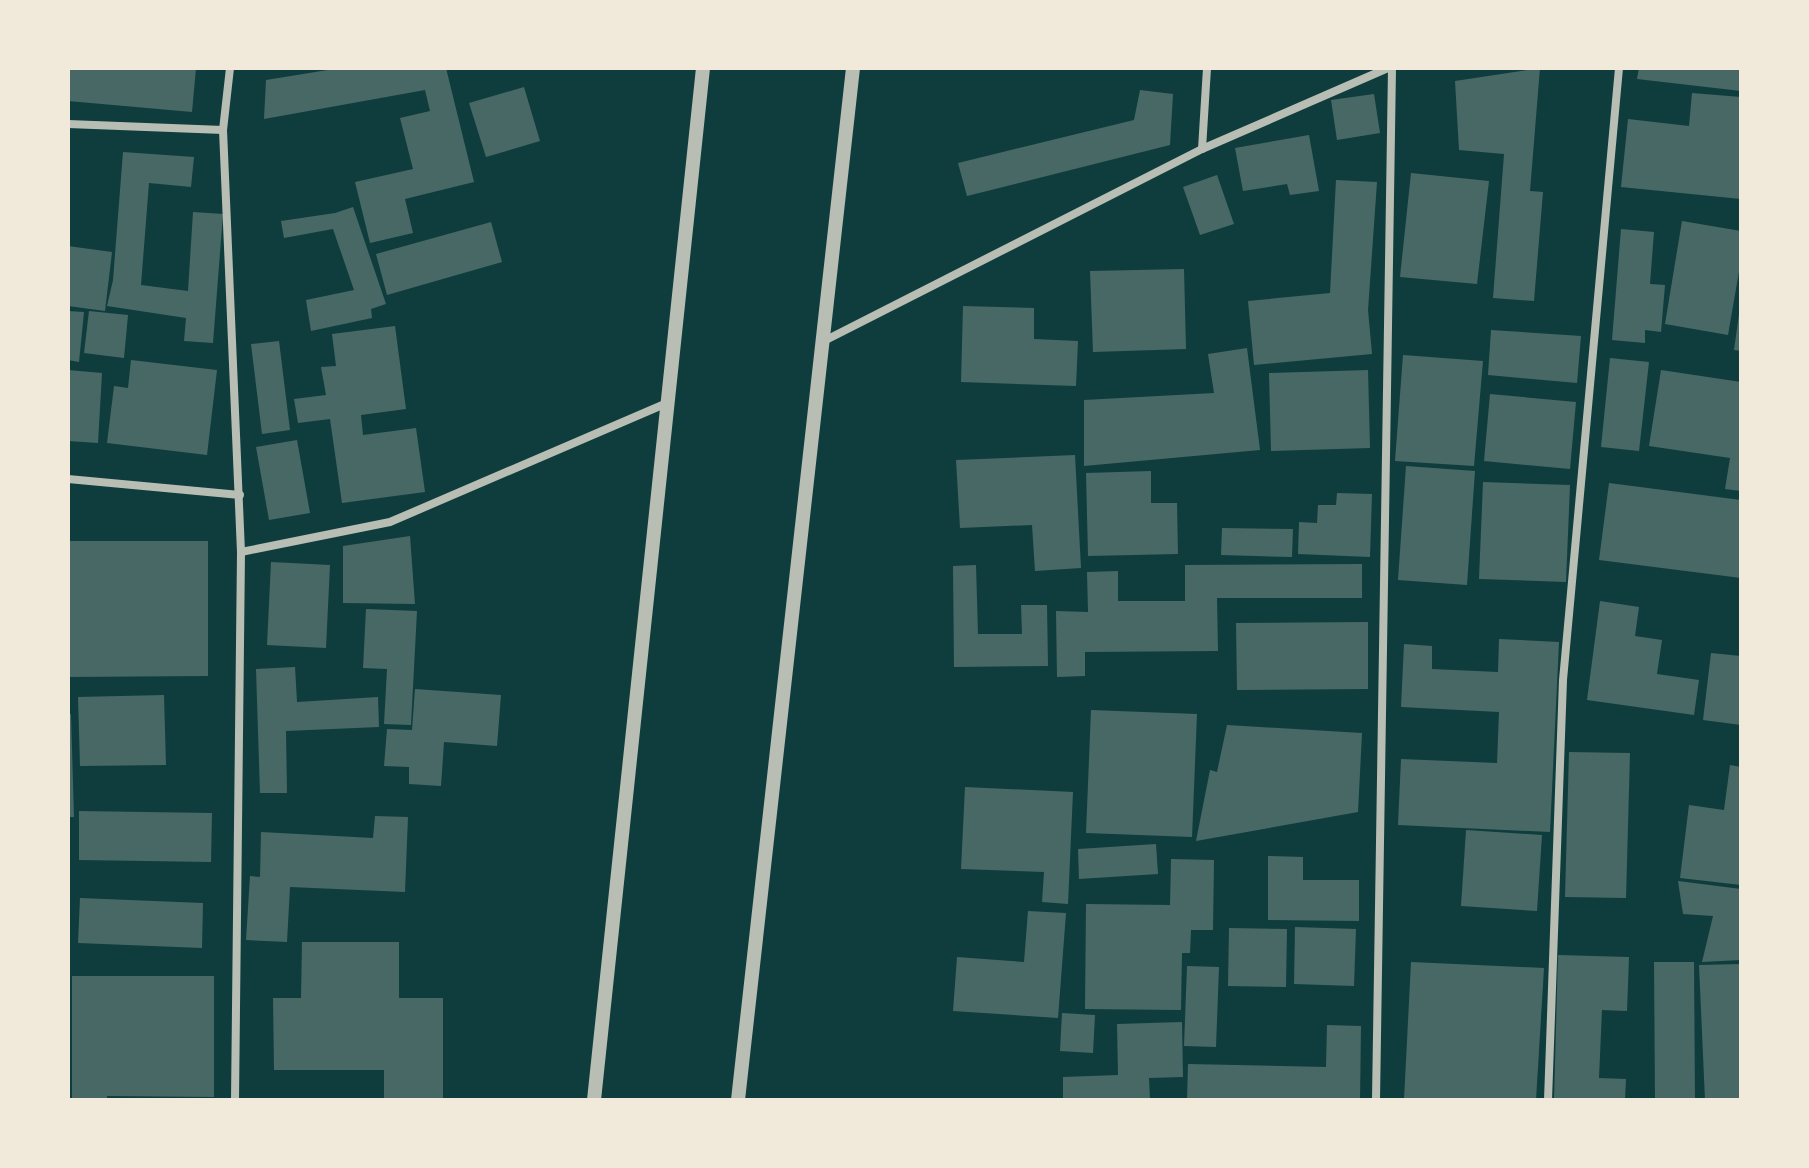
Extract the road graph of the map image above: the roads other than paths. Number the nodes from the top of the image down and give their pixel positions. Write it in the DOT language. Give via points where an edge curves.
graph roads {
  1 [pos="230,68"];
  2 [pos="703,68"];
  3 [pos="853,68"];
  4 [pos="1207,68"];
  5 [pos="1390,68"];
  6 [pos="1619,68"];
  7 [pos="68,124"];
  8 [pos="223,130"];
  9 [pos="1202,149"];
  10 [pos="822,342"];
  11 [pos="668,403"];
  12 [pos="68,479"];
  13 [pos="240,495"];
  14 [pos="241,552"];
  15 [pos="235,1100"];
  16 [pos="594,1100"];
  17 [pos="738,1100"];
  18 [pos="1376,1100"];
  19 [pos="1548,1100"];
  1 -- 8 [label="street"];
  2 -- 11 [label="street"];
  3 -- 10 [label="street"];
  4 -- 9 [label="street"];
  5 -- 9 [label="street"];
  5 -- 18 [label="street"];
  6 -- 19 [label="street" via="1563,680"];
  7 -- 8 [label="street"];
  8 -- 13 [label="street"];
  9 -- 10 [label="street"];
  10 -- 17 [label="street"];
  11 -- 14 [label="street" via="390,522"];
  11 -- 16 [label="street"];
  12 -- 13 [label="street"];
  13 -- 14 [label="street"];
  14 -- 15 [label="street"];
}
